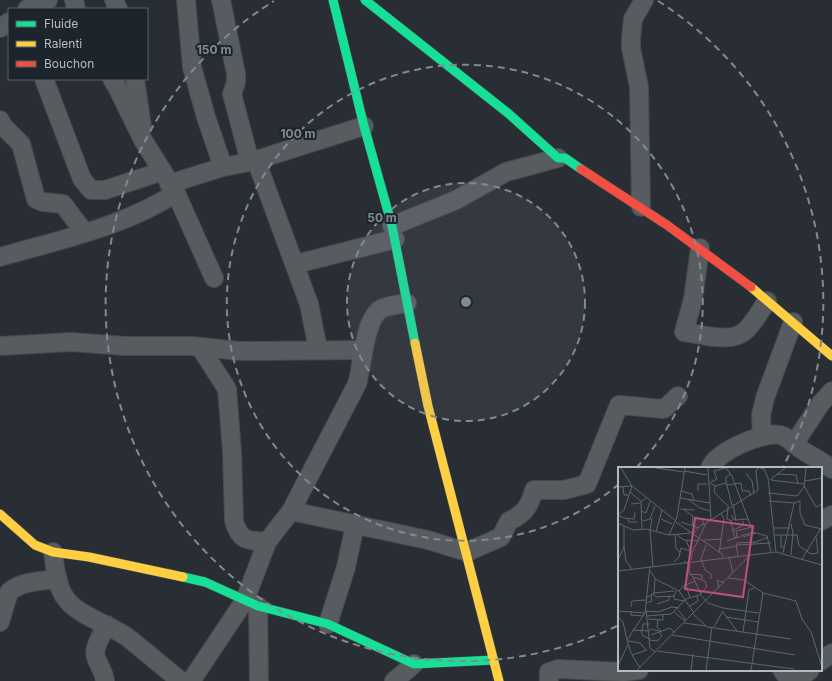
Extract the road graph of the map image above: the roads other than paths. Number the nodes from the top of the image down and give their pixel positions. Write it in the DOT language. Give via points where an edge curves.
graph roads {
  1 [pos="48,0"];
  2 [pos="186,0"];
  3 [pos="222,0"];
  4 [pos="333,0"];
  5 [pos="364,0"];
  6 [pos="644,0"];
  7 [pos="29,8"];
  8 [pos="44,80"];
  9 [pos="113,80"];
  10 [pos="135,80"];
  11 [pos="0,120"];
  12 [pos="364,126"];
  13 [pos="143,140"];
  14 [pos="558,158"];
  15 [pos="253,161"];
  16 [pos="223,167"];
  17 [pos="169,183"];
  18 [pos="641,207"];
  19 [pos="84,232"];
  20 [pos="393,233"];
  21 [pos="700,248"];
  22 [pos="0,257"];
  23 [pos="296,264"];
  24 [pos="214,278"];
  25 [pos="767,300"];
  26 [pos="408,302"];
  27 [pos="793,322"];
  28 [pos="0,346"];
  29 [pos="200,346"];
  30 [pos="318,349"];
  31 [pos="363,350"];
  32 [pos="832,356"];
  33 [pos="832,391"];
  34 [pos="678,396"];
  35 [pos="762,437"];
  36 [pos="794,444"];
  37 [pos="710,467"];
  38 [pos="832,469"];
  39 [pos="291,511"];
  40 [pos="0,514"];
  41 [pos="832,515"];
  42 [pos="822,520"];
  43 [pos="355,525"];
  44 [pos="267,542"];
  45 [pos="53,552"];
  46 [pos="467,552"];
  47 [pos="58,579"];
  48 [pos="252,603"];
  49 [pos="0,622"];
  50 [pos="328,624"];
  51 [pos="108,625"];
  52 [pos="832,653"];
  53 [pos="494,660"];
  54 [pos="822,660"];
  55 [pos="414,664"];
  56 [pos="631,671"];
  57 [pos="783,671"];
  58 [pos="809,671"];
  59 [pos="104,681"];
  60 [pos="181,681"];
  61 [pos="191,681"];
  62 [pos="259,681"];
  63 [pos="394,681"];
  64 [pos="499,681"];
  65 [pos="549,681"];
  66 [pos="790,681"];
  67 [pos="797,681"];
  1 -- 7 [label="street"];
  2 -- 16 [label="street" via="192,67"];
  3 -- 15 [label="street" via="236,74 232,94"];
  4 -- 12 [label="street"];
  5 -- 14 [label="street" via="508,114"];
  6 -- 18 [label="street" via="633,20 631,38 639,86"];
  8 -- 17 [label="street" via="82,179 91,190"];
  9 -- 13 [label="street"];
  10 -- 13 [label="street"];
  11 -- 19 [label="street" via="5,129 21,144 36,199 63,204"];
  12 -- 15 [label="street"];
  12 -- 20 [label="street"];
  13 -- 17 [label="street"];
  14 -- 18 [label="street" via="565,158"];
  14 -- 20 [label="street" via="506,172"];
  15 -- 16 [label="street"];
  15 -- 23 [label="street"];
  16 -- 17 [label="street"];
  17 -- 19 [label="street" via="137,214"];
  17 -- 24 [label="street"];
  18 -- 21 [label="street"];
  19 -- 22 [label="street"];
  20 -- 23 [label="street"];
  20 -- 26 [label="street"];
  21 -- 25 [label="street"];
  21 -- 25 [label="street" via="693,299 684,332 727,338 737,336 750,327"];
  23 -- 30 [label="street" via="309,304"];
  25 -- 27 [label="street"];
  26 -- 31 [label="street" via="382,308 372,316"];
  26 -- 46 [label="street" via="428,406"];
  27 -- 32 [label="street"];
  27 -- 35 [label="street" via="764,398 761,415"];
  28 -- 29 [label="street" via="71,342 125,346"];
  29 -- 30 [label="street" via="239,351"];
  29 -- 44 [label="street" via="227,389 236,530 239,536 249,540"];
  30 -- 31 [label="street"];
  31 -- 39 [label="street" via="357,384"];
  33 -- 36 [label="street"];
  34 -- 46 [label="street" via="664,410 619,405 587,484 564,490 534,490 530,504 519,516 509,521 501,537"];
  35 -- 36 [label="street" via="780,435"];
  35 -- 37 [label="street" via="721,455 712,462"];
  36 -- 38 [label="street"];
  39 -- 43 [label="street"];
  39 -- 44 [label="street"];
  40 -- 45 [label="street" via="36,545"];
  41 -- 42 [label="street"];
  43 -- 46 [label="street" via="428,540"];
  43 -- 50 [label="street" via="346,567"];
  44 -- 48 [label="street"];
  45 -- 47 [label="street"];
  45 -- 48 [label="street" via="89,557 205,582"];
  46 -- 53 [label="street"];
  47 -- 49 [label="street" via="12,589"];
  47 -- 51 [label="street" via="64,597 70,604 88,617"];
  48 -- 50 [label="street"];
  48 -- 61 [label="street"];
  48 -- 62 [label="street"];
  50 -- 55 [label="street"];
  51 -- 59 [label="street" via="95,652"];
  51 -- 60 [label="street"];
  52 -- 54 [label="street"];
  53 -- 55 [label="street"];
  53 -- 64 [label="street"];
  55 -- 63 [label="street"];
  56 -- 65 [label="street" via="558,669 549,672"];
  57 -- 66 [label="street"];
  58 -- 67 [label="street"];
}
